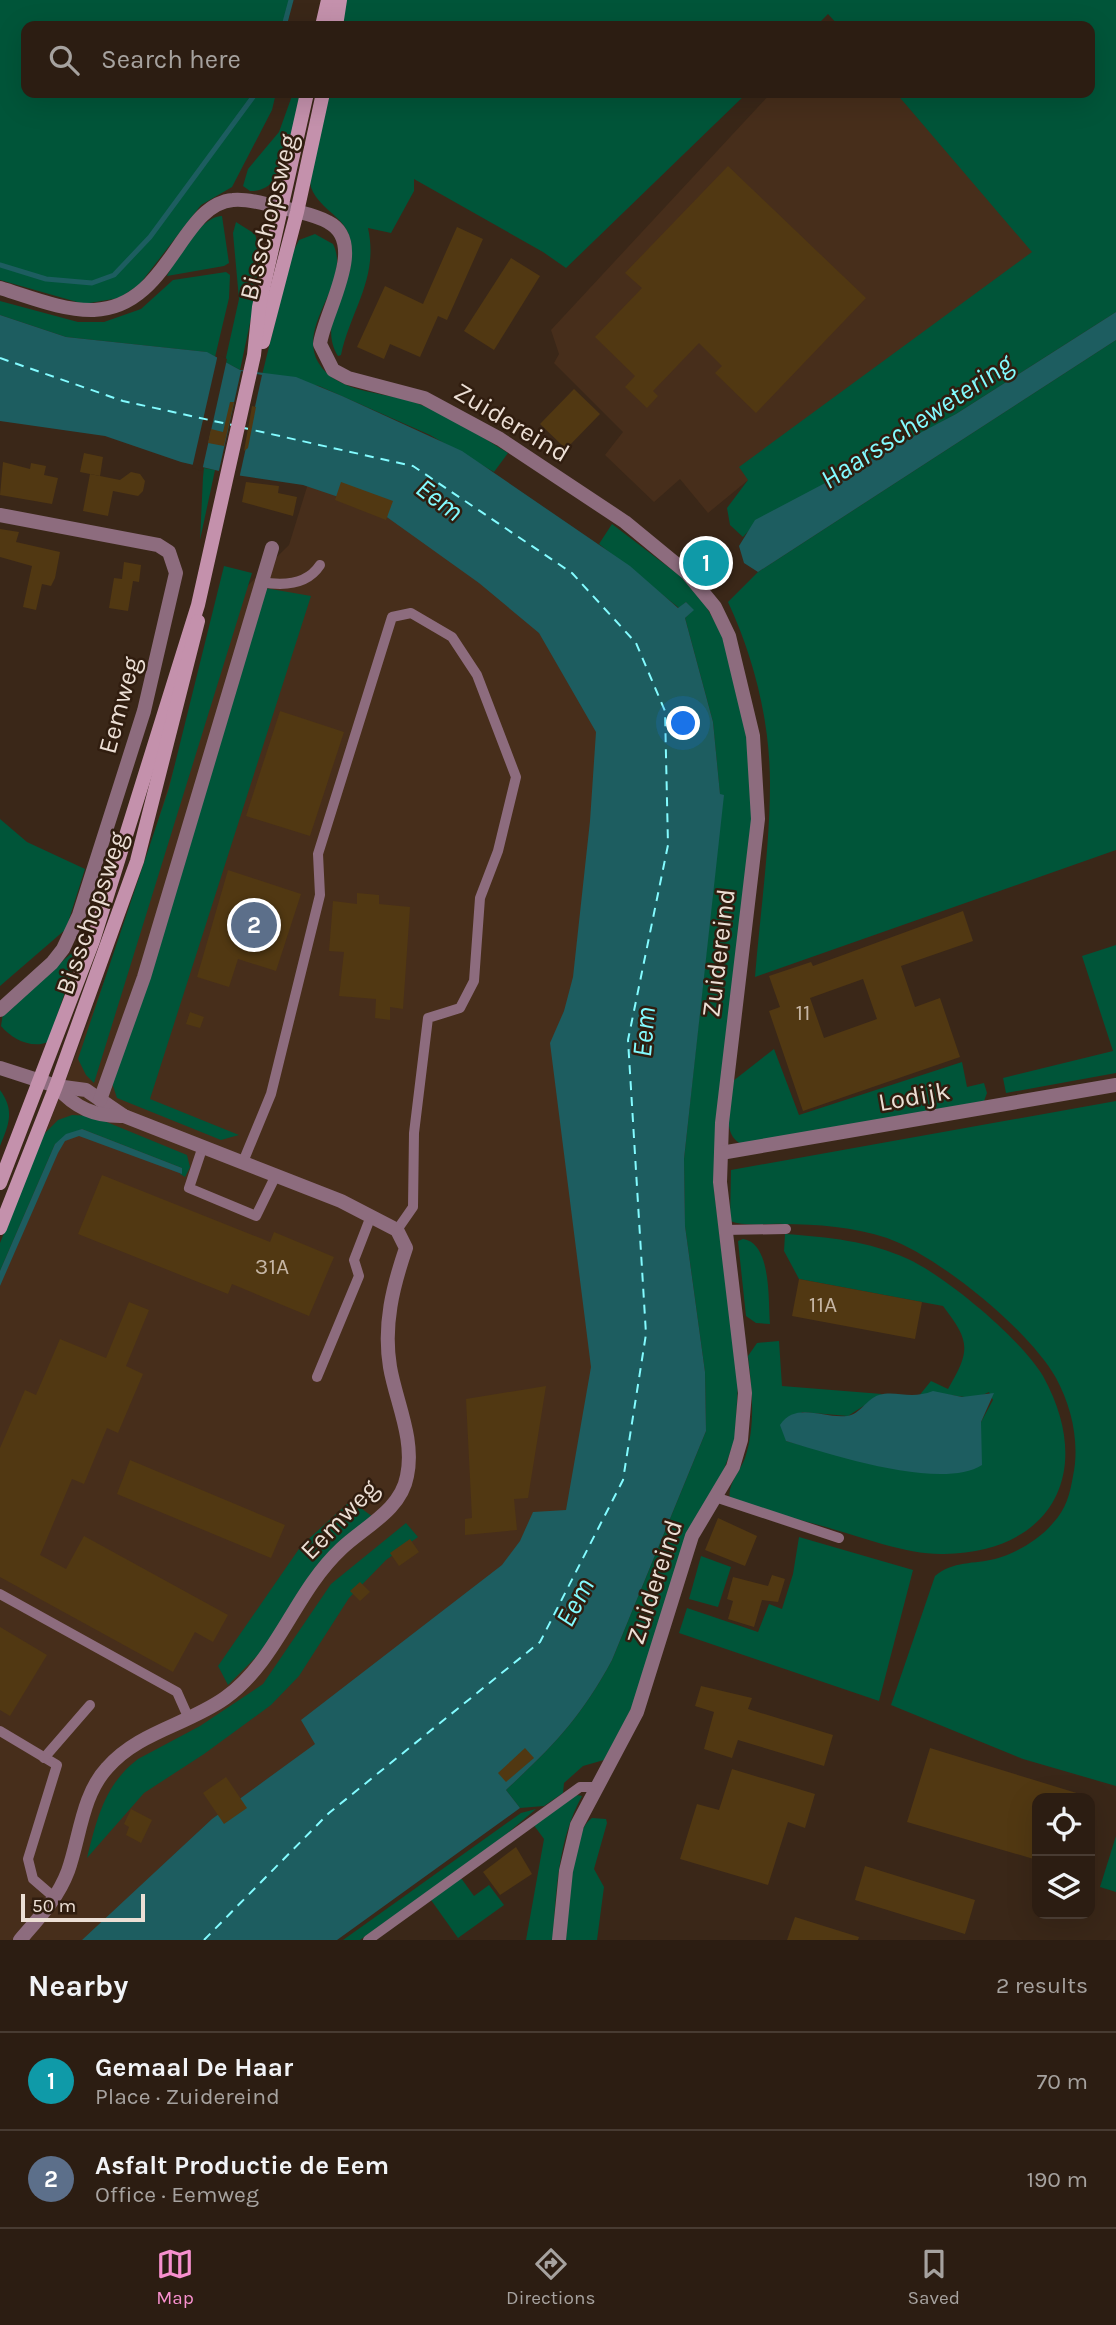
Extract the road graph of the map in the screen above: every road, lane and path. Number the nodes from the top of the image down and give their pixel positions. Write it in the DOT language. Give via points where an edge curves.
graph roads {
  1 [pos="328,0"];
  2 [pos="340,0"];
  3 [pos="323,21"];
  4 [pos="336,21"];
  5 [pos="306,98"];
  6 [pos="322,98"];
  7 [pos="281,207"];
  8 [pos="297,212"];
  9 [pos="0,288"];
  10 [pos="255,353"];
  11 [pos="0,515"];
  12 [pos="272,548"];
  13 [pos="320,565"];
  14 [pos="261,582"];
  15 [pos="198,605"];
  16 [pos="0,1010"];
  17 [pos="0,1068"];
  18 [pos="40,1081"];
  19 [pos="1116,1085"];
  20 [pos="56,1086"];
  21 [pos="100,1100"];
  22 [pos="124,1116"];
  23 [pos="203,1146"];
  24 [pos="721,1153"];
  25 [pos="243,1162"];
  26 [pos="276,1175"];
  27 [pos="0,1183"];
  28 [pos="370,1216"];
  29 [pos="0,1228"];
  30 [pos="786,1229"];
  31 [pos="397,1230"];
  32 [pos="724,1230"];
  33 [pos="317,1377"];
  34 [pos="715,1497"];
  35 [pos="839,1538"];
  36 [pos="0,1594"];
  37 [pos="90,1705"];
  38 [pos="189,1719"];
  39 [pos="0,1731"];
  40 [pos="44,1758"];
  41 [pos="596,1787"];
  42 [pos="55,1898"];
  43 [pos="20,1940"];
  44 [pos="368,1940"];
  45 [pos="559,1940"];
  1 -- 3 [label="main road"];
  2 -- 4 [label="main road"];
  5 -- 7 [label="main road, Bisschopsweg"];
  6 -- 8 [label="main road, Bisschopsweg"];
  7 -- 8 [label="street, Zuidereind"];
  7 -- 9 [label="street, Zuidereind" via="233,200 217,206 192,227 145,289 109,309 71,309"];
  7 -- 10 [label="main road, Bisschopsweg" via="259,307"];
  8 -- 10 [label="main road, Bisschopsweg" via="263,342"];
  8 -- 24 [label="street, Zuidereind" via="331,223 343,237 346,260 320,344 333,370 424,398 500,439 661,550 703,590 724,623 745,692 759,807"];
  10 -- 15 [label="main road, Bisschopsweg"];
  11 -- 16 [label="street, Eemweg" via="158,545 169,552 176,573 144,711 79,915 52,963"];
  12 -- 14 [label="street"];
  13 -- 14 [label="lane" via="313,575 284,586"];
  14 -- 21 [label="street" via="148,964"];
  15 -- 18 [label="main road, Bisschopsweg" via="93,941"];
  15 -- 20 [label="main road, Bisschopsweg" via="198,627 137,861"];
  17 -- 18 [label="street"];
  18 -- 20 [label="street"];
  18 -- 27 [label="main road, Bisschopsweg"];
  19 -- 24 [label="street, Lodijk"];
  20 -- 21 [label="street" via="74,1086"];
  20 -- 22 [label="street" via="74,1105 105,1117"];
  20 -- 29 [label="main road, Bisschopsweg"];
  21 -- 22 [label="street"];
  22 -- 23 [label="street"];
  23 -- 25 [label="street"];
  23 -- 26 [label="lane" via="188,1188 256,1216"];
  24 -- 32 [label="street, Zuidereind"];
  25 -- 26 [label="street"];
  25 -- 31 [label="lane" via="274,1081 320,895 318,854 391,617 411,613 452,638 477,675 516,777 499,851 480,898 474,981 460,1008 428,1018 414,1133 413,1207"];
  26 -- 28 [label="street"];
  28 -- 31 [label="street"];
  28 -- 33 [label="lane" via="354,1260 359,1276"];
  30 -- 32 [label="lane"];
  31 -- 38 [label="street, Eemweg" via="406,1248 393,1284 389,1344 408,1444 407,1477 394,1503 340,1549 316,1579 248,1679"];
  32 -- 34 [label="street, Zuidereind" via="745,1413 737,1456"];
  34 -- 35 [label="lane"];
  34 -- 41 [label="street, Zuidereind" via="699,1519 684,1557 637,1712"];
  36 -- 38 [label="lane" via="177,1692"];
  37 -- 40 [label="lane"];
  38 -- 42 [label="street, Eemweg" via="144,1739 105,1769 91,1792 68,1872"];
  39 -- 40 [label="lane"];
  40 -- 42 [label="lane" via="58,1765 28,1859 33,1879"];
  41 -- 44 [label="lane" via="580,1787"];
  41 -- 45 [label="street, Zuidereind" via="576,1825 570,1849"];
  42 -- 43 [label="street, Eemweg"];
}
